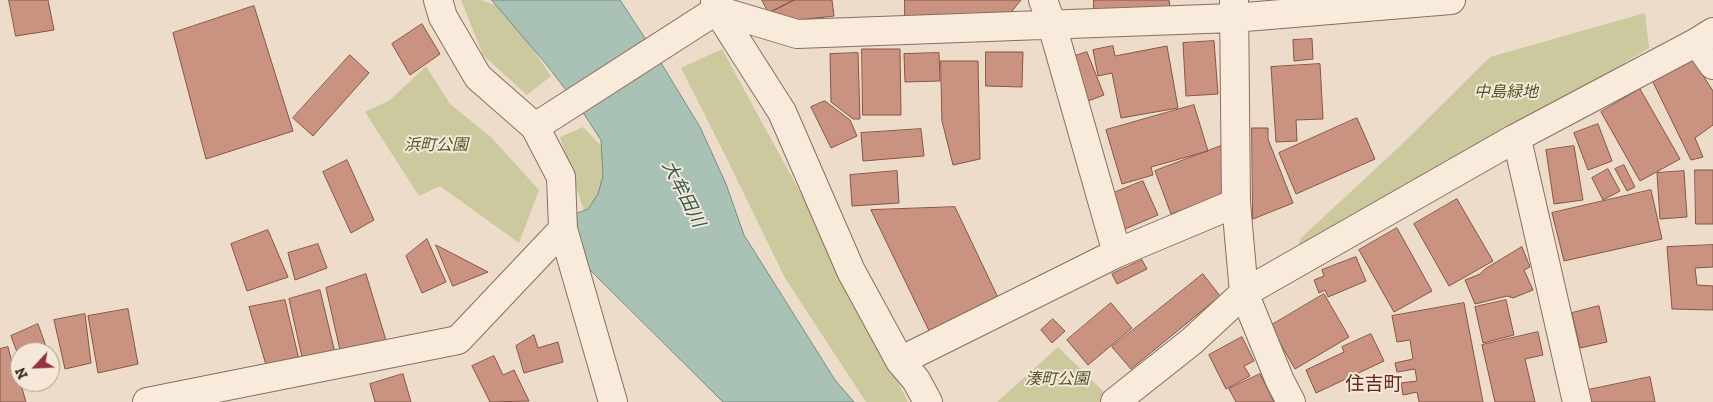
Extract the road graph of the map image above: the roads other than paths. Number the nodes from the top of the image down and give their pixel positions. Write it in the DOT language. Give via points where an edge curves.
graph roads {
  1 [pos="438,0"];
  2 [pos="1043,0"];
  3 [pos="1451,0"];
  4 [pos="716,5"];
  5 [pos="1234,9"];
  6 [pos="1052,26"];
  7 [pos="1705,38"];
  8 [pos="1713,65"];
  9 [pos="535,127"];
  10 [pos="1514,139"];
  11 [pos="1236,203"];
  12 [pos="563,229"];
  13 [pos="1117,253"];
  14 [pos="1244,293"];
  15 [pos="900,361"];
  16 [pos="251,392"];
  17 [pos="149,402"];
  18 [pos="613,402"];
  19 [pos="928,402"];
  20 [pos="1115,402"];
  21 [pos="1291,402"];
  22 [pos="1577,402"];
  1 -- 9 [label="street" via="443,17 478,77"];
  2 -- 6 [label="street"];
  3 -- 5 [label="street"];
  4 -- 6 [label="street" via="797,34"];
  4 -- 9 [label="street"];
  4 -- 15 [label="street" via="782,112 851,271"];
  5 -- 6 [label="street"];
  5 -- 11 [label="street"];
  6 -- 13 [label="street"];
  7 -- 8 [label="street"];
  7 -- 10 [label="street"];
  9 -- 12 [label="street" via="561,177"];
  10 -- 14 [label="street"];
  10 -- 22 [label="street" via="1519,148"];
  11 -- 13 [label="street"];
  11 -- 14 [label="street"];
  12 -- 16 [label="street" via="458,340"];
  12 -- 18 [label="street"];
  13 -- 15 [label="street"];
  14 -- 20 [label="street"];
  14 -- 21 [label="street"];
  15 -- 19 [label="street"];
  16 -- 17 [label="street"];
}
